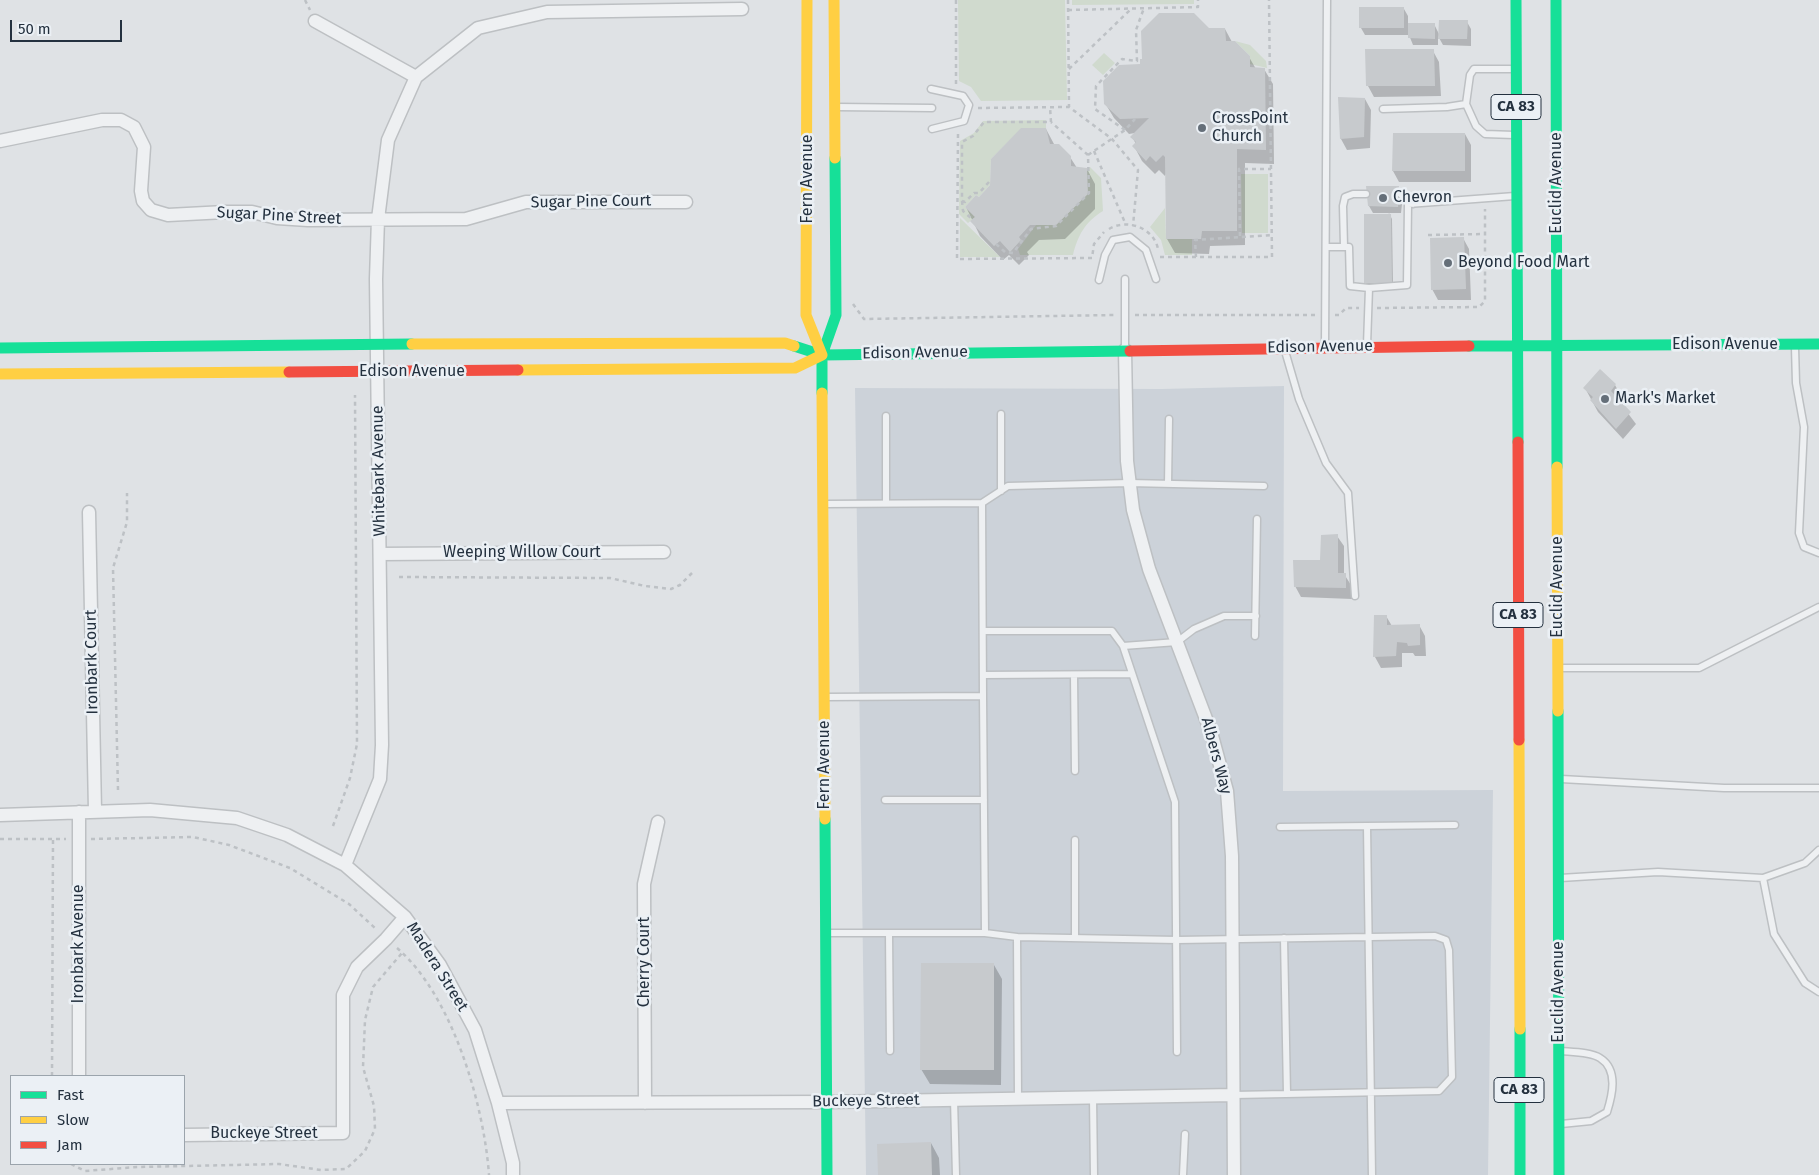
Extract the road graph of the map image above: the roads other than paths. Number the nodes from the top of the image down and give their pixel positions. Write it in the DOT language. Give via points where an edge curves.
graph roads {
  1 [pos="807,0"];
  2 [pos="834,0"];
  3 [pos="1327,0"];
  4 [pos="1516,0"];
  5 [pos="1556,0"];
  6 [pos="742,9"];
  7 [pos="315,20"];
  8 [pos="1516,69"];
  9 [pos="416,77"];
  10 [pos="931,89"];
  11 [pos="1466,104"];
  12 [pos="835,107"];
  13 [pos="932,108"];
  14 [pos="1383,109"];
  15 [pos="932,130"];
  16 [pos="1516,135"];
  17 [pos="0,141"];
  18 [pos="1399,193"];
  19 [pos="1366,194"];
  20 [pos="1516,196"];
  21 [pos="686,202"];
  22 [pos="1413,204"];
  23 [pos="378,220"];
  24 [pos="1326,247"];
  25 [pos="1344,247"];
  26 [pos="1125,279"];
  27 [pos="1156,279"];
  28 [pos="1099,280"];
  29 [pos="1369,288"];
  30 [pos="377,344"];
  31 [pos="1795,344"];
  32 [pos="1819,344"];
  33 [pos="1517,345"];
  34 [pos="1557,346"];
  35 [pos="1325,347"];
  36 [pos="1366,347"];
  37 [pos="0,348"];
  38 [pos="1284,348"];
  39 [pos="1125,350"];
  40 [pos="822,355"];
  41 [pos="378,372"];
  42 [pos="0,374"];
  43 [pos="1001,414"];
  44 [pos="886,416"];
  45 [pos="1168,419"];
  46 [pos="1129,483"];
  47 [pos="1168,484"];
  48 [pos="1264,486"];
  49 [pos="1001,491"];
  50 [pos="886,503"];
  51 [pos="982,503"];
  52 [pos="823,504"];
  53 [pos="89,512"];
  54 [pos="1257,519"];
  55 [pos="664,552"];
  56 [pos="1819,553"];
  57 [pos="380,554"];
  58 [pos="1354,596"];
  59 [pos="1819,607"];
  60 [pos="1256,616"];
  61 [pos="983,631"];
  62 [pos="1255,636"];
  63 [pos="1177,642"];
  64 [pos="1123,646"];
  65 [pos="1558,668"];
  66 [pos="1132,674"];
  67 [pos="983,675"];
  68 [pos="1074,675"];
  69 [pos="983,696"];
  70 [pos="824,697"];
  71 [pos="1074,771"];
  72 [pos="1559,778"];
  73 [pos="1819,788"];
  74 [pos="885,800"];
  75 [pos="984,800"];
  76 [pos="95,811"];
  77 [pos="79,812"];
  78 [pos="0,815"];
  79 [pos="658,822"];
  80 [pos="1455,825"];
  81 [pos="1367,826"];
  82 [pos="1280,827"];
  83 [pos="1075,840"];
  84 [pos="1819,850"];
  85 [pos="344,865"];
  86 [pos="1559,878"];
  87 [pos="1763,878"];
  88 [pos="405,917"];
  89 [pos="826,933"];
  90 [pos="889,933"];
  91 [pos="985,933"];
  92 [pos="1369,936"];
  93 [pos="1017,937"];
  94 [pos="1074,938"];
  95 [pos="1233,938"];
  96 [pos="1284,938"];
  97 [pos="1177,940"];
  98 [pos="1819,992"];
  99 [pos="1559,1050"];
  100 [pos="890,1051"];
  101 [pos="1178,1052"];
  102 [pos="80,1075"];
  103 [pos="1371,1092"];
  104 [pos="1287,1094"];
  105 [pos="1234,1095"];
  106 [pos="1092,1097"];
  107 [pos="1018,1098"];
  108 [pos="954,1099"];
  109 [pos="827,1102"];
  110 [pos="498,1103"];
  111 [pos="645,1103"];
  112 [pos="1559,1124"];
  113 [pos="1185,1134"];
  114 [pos="185,1135"];
  115 [pos="514,1175"];
  116 [pos="827,1175"];
  117 [pos="956,1175"];
  118 [pos="1094,1175"];
  119 [pos="1183,1175"];
  120 [pos="1234,1175"];
  121 [pos="1372,1175"];
  122 [pos="1520,1175"];
  123 [pos="1560,1175"];
  1 -- 40 [label="main road, Fern Avenue" via="806,315"];
  2 -- 12 [label="main road, Fern Avenue"];
  3 -- 24 [label="lane"];
  4 -- 8 [label="main road, CA 83"];
  5 -- 34 [label="main road, Euclid Avenue"];
  6 -- 9 [label="street" via="547,12 478,28"];
  7 -- 9 [label="street"];
  8 -- 11 [label="lane" via="1474,68"];
  8 -- 16 [label="main road, CA 83"];
  9 -- 23 [label="street, Whitebark Avenue" via="388,140"];
  10 -- 15 [label="lane" via="963,96 969,105 964,121"];
  11 -- 14 [label="lane"];
  11 -- 16 [label="lane" via="1476,126 1485,134"];
  12 -- 13 [label="lane"];
  12 -- 40 [label="main road, Fern Avenue" via="836,315"];
  16 -- 20 [label="main road, CA 83"];
  17 -- 23 [label="street, Sugar Pine Street" via="102,120 121,120 134,128 144,147 141,191 143,201 151,210 168,216 252,212 308,220"];
  18 -- 22 [label="lane"];
  19 -- 25 [label="lane" via="1345,197"];
  20 -- 22 [label="lane"];
  20 -- 33 [label="main road, CA 83"];
  21 -- 23 [label="street, Sugar Pine Court" via="526,202 466,220"];
  22 -- 29 [label="lane" via="1408,204 1407,285"];
  23 -- 30 [label="street, Whitebark Avenue"];
  24 -- 25 [label="lane"];
  24 -- 35 [label="lane"];
  25 -- 29 [label="lane" via="1349,247 1350,286"];
  26 -- 39 [label="lane"];
  27 -- 28 [label="lane" via="1146,250 1130,237 1113,240 1105,255"];
  29 -- 36 [label="lane"];
  30 -- 37 [label="main road, Edison Avenue"];
  30 -- 40 [label="main road, Edison Avenue" via="785,343"];
  30 -- 41 [label="street, Whitebark Avenue"];
  31 -- 32 [label="main road, Edison Avenue"];
  31 -- 34 [label="main road, Edison Avenue"];
  31 -- 56 [label="lane" via="1796,383 1804,427 1799,533 1804,547"];
  33 -- 34 [label="main road, Edison Avenue"];
  33 -- 36 [label="main road, Edison Avenue"];
  33 -- 122 [label="main road, CA 83"];
  34 -- 65 [label="main road, Euclid Avenue"];
  35 -- 36 [label="main road, Edison Avenue"];
  35 -- 38 [label="main road, Edison Avenue"];
  38 -- 39 [label="main road, Edison Avenue"];
  38 -- 58 [label="lane" via="1299,399 1326,463 1348,493"];
  39 -- 40 [label="main road, Edison Avenue"];
  39 -- 46 [label="street, Albers Way"];
  40 -- 41 [label="main road, Edison Avenue" via="795,368"];
  40 -- 52 [label="main road, Fern Avenue"];
  41 -- 42 [label="main road, Edison Avenue"];
  41 -- 57 [label="street, Whitebark Avenue"];
  43 -- 49 [label="lane"];
  44 -- 50 [label="lane"];
  45 -- 47 [label="lane"];
  46 -- 47 [label="lane"];
  46 -- 49 [label="lane" via="1008,486"];
  46 -- 63 [label="street, Albers Way" via="1140,541"];
  47 -- 48 [label="lane"];
  49 -- 51 [label="lane"];
  50 -- 51 [label="lane"];
  50 -- 52 [label="lane"];
  51 -- 61 [label="lane"];
  52 -- 70 [label="main road, Fern Avenue"];
  53 -- 76 [label="street, Ironbark Court"];
  54 -- 60 [label="lane"];
  55 -- 57 [label="street, Weeping Willow Court"];
  57 -- 85 [label="street, Whitebark Avenue" via="380,779"];
  59 -- 65 [label="lane" via="1699,668"];
  60 -- 62 [label="lane"];
  60 -- 63 [label="lane" via="1224,616 1194,629"];
  61 -- 64 [label="lane" via="1112,631"];
  61 -- 67 [label="lane"];
  63 -- 64 [label="lane"];
  63 -- 95 [label="street, Albers Way" via="1211,732 1227,791"];
  64 -- 66 [label="lane"];
  65 -- 72 [label="main road, Euclid Avenue"];
  66 -- 68 [label="lane"];
  66 -- 97 [label="lane" via="1175,802"];
  67 -- 68 [label="lane"];
  67 -- 69 [label="lane"];
  68 -- 71 [label="lane"];
  69 -- 70 [label="lane"];
  69 -- 75 [label="lane"];
  70 -- 89 [label="main road, Fern Avenue"];
  72 -- 73 [label="lane" via="1724,788"];
  72 -- 86 [label="main road, Euclid Avenue"];
  74 -- 75 [label="lane"];
  75 -- 91 [label="lane"];
  76 -- 77 [label="street, Madera Street"];
  76 -- 85 [label="street, Madera Street" via="150,810 237,818 287,835"];
  77 -- 78 [label="street, Madera Street"];
  77 -- 102 [label="street, Ironbark Avenue"];
  79 -- 111 [label="street, Cherry Court" via="644,884"];
  80 -- 81 [label="lane"];
  81 -- 82 [label="lane"];
  81 -- 92 [label="lane"];
  83 -- 94 [label="lane"];
  84 -- 87 [label="lane" via="1805,863"];
  85 -- 88 [label="street, Madera Street"];
  86 -- 87 [label="lane" via="1658,872"];
  86 -- 99 [label="main road, Euclid Avenue"];
  87 -- 98 [label="lane" via="1774,934 1805,982"];
  88 -- 110 [label="street, Madera Street" via="440,965 475,1030"];
  88 -- 114 [label="street, Buckeye Street" via="356,967 343,995 343,1134"];
  89 -- 90 [label="lane"];
  89 -- 109 [label="main road, Fern Avenue"];
  90 -- 91 [label="lane"];
  90 -- 100 [label="lane"];
  91 -- 93 [label="lane"];
  92 -- 96 [label="lane"];
  92 -- 103 [label="lane"];
  92 -- 103 [label="lane" via="1435,936 1446,940 1449,950 1452,1076 1440,1091"];
  93 -- 94 [label="lane"];
  93 -- 107 [label="lane"];
  94 -- 97 [label="lane"];
  95 -- 96 [label="lane"];
  95 -- 97 [label="lane"];
  95 -- 105 [label="street, Albers Way"];
  96 -- 104 [label="lane"];
  97 -- 101 [label="lane"];
  99 -- 112 [label="main road, Euclid Avenue"];
  99 -- 112 [label="lane" via="1600,1057 1609,1068 1614,1090 1607,1112 1591,1121"];
  103 -- 104 [label="lane"];
  103 -- 121 [label="lane"];
  104 -- 105 [label="lane"];
  105 -- 106 [label="street, Buckeye Street"];
  105 -- 120 [label="street, Albers Way"];
  106 -- 107 [label="street, Buckeye Street"];
  106 -- 118 [label="lane"];
  107 -- 108 [label="street, Buckeye Street"];
  108 -- 109 [label="street, Buckeye Street"];
  108 -- 117 [label="lane"];
  109 -- 111 [label="street, Buckeye Street"];
  109 -- 116 [label="main road, Fern Avenue"];
  110 -- 111 [label="street, Buckeye Street"];
  110 -- 115 [label="street, Madera Street"];
  112 -- 123 [label="main road, Euclid Avenue"];
  113 -- 119 [label="lane"];
}
